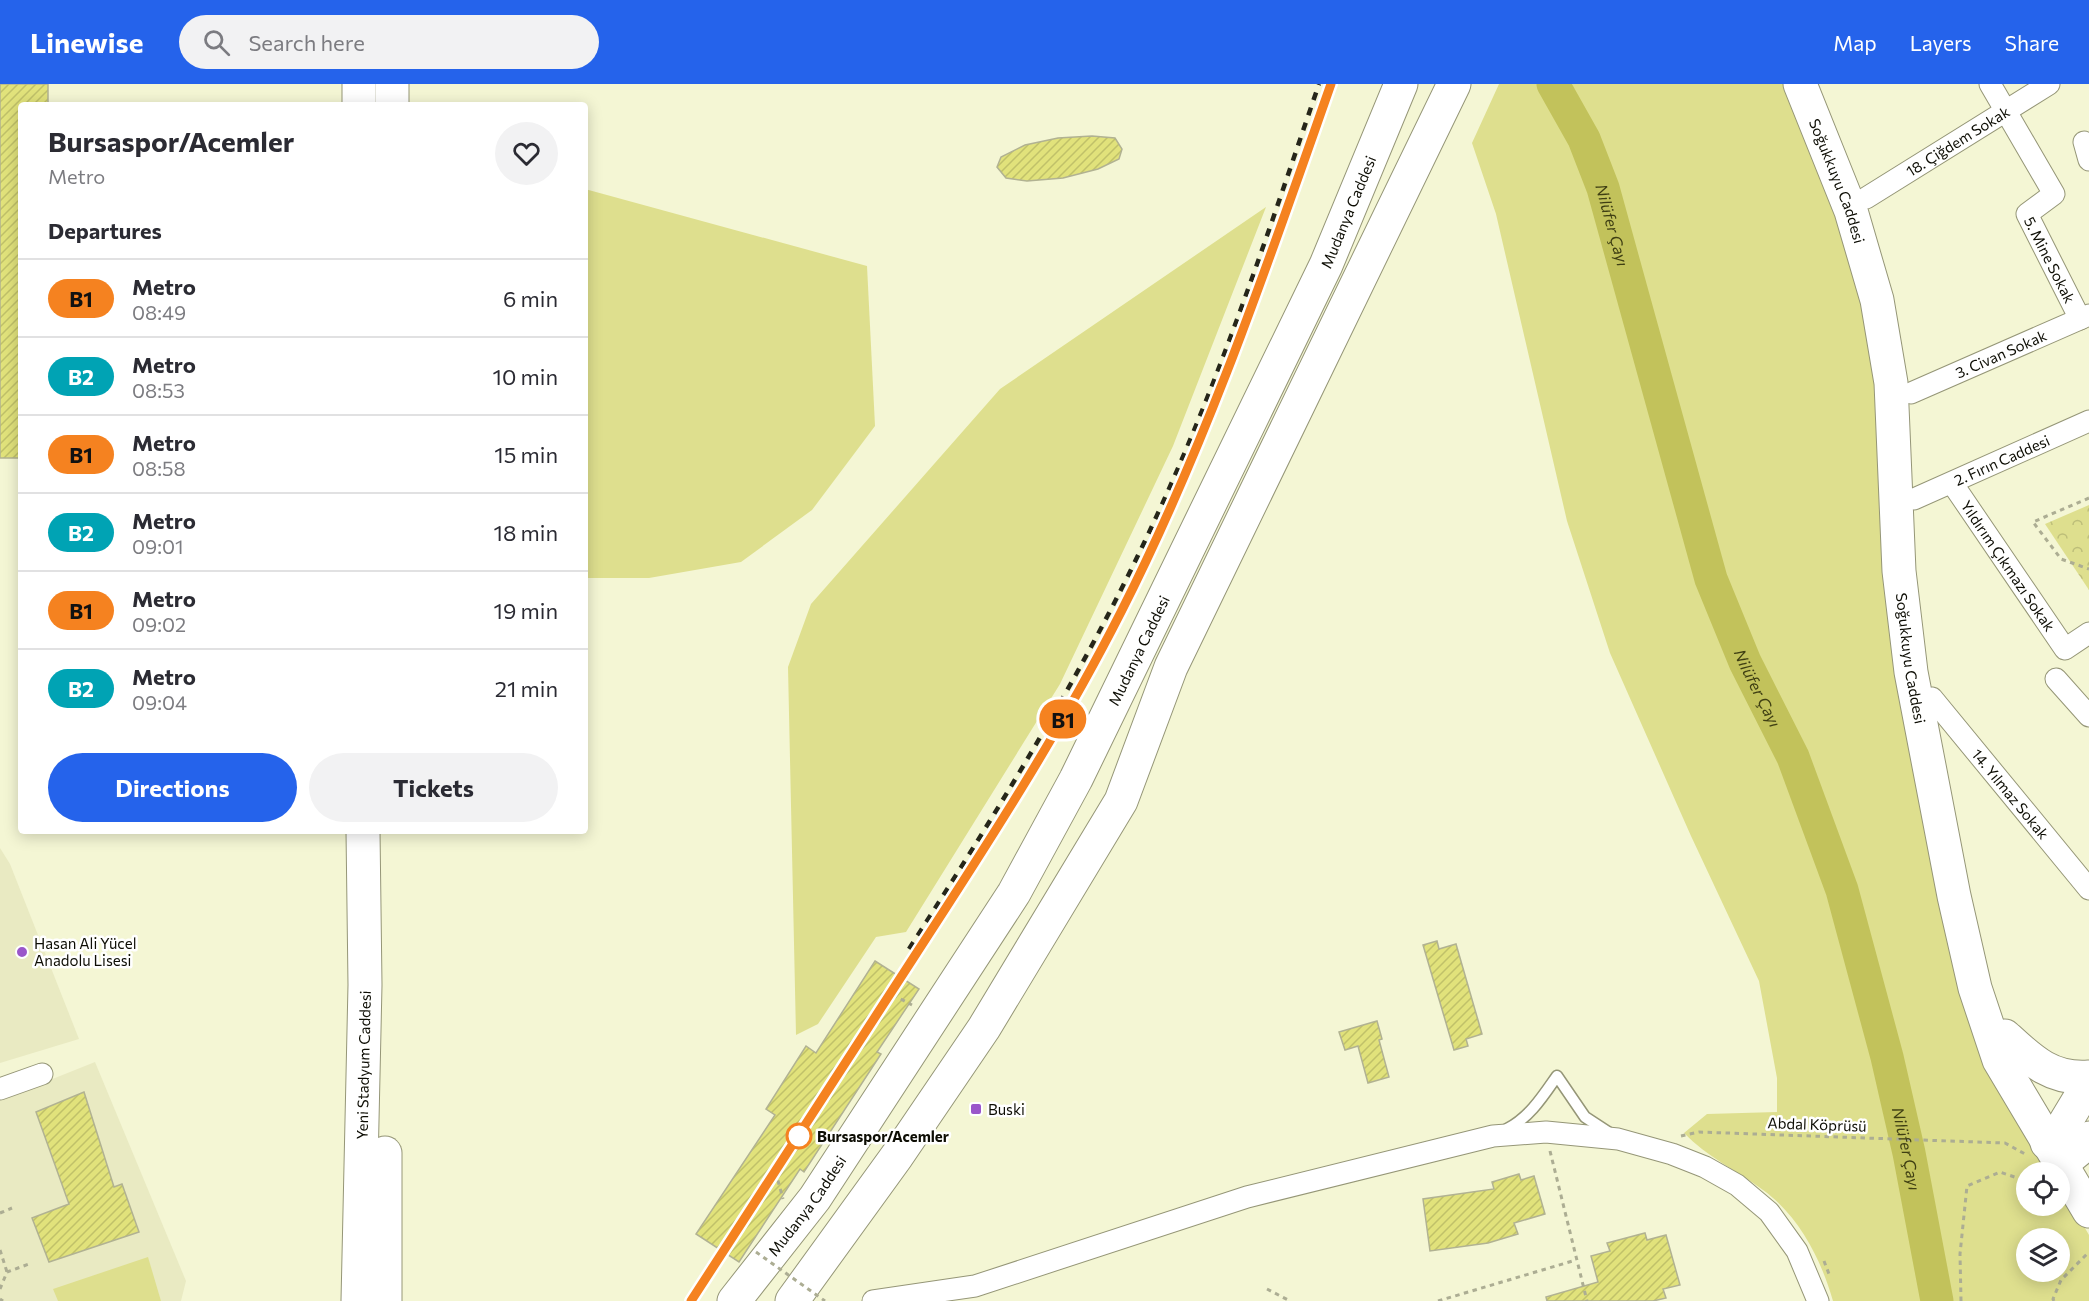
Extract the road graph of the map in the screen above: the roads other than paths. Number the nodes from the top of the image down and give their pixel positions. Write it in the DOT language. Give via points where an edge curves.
graph roads {
  1 [pos="359,84"];
  2 [pos="392,84"];
  3 [pos="1401,84"];
  4 [pos="1454,84"];
  5 [pos="1466,84"];
  6 [pos="1800,84"];
  7 [pos="1821,84"];
  8 [pos="1990,84"];
  9 [pos="2049,84"];
  10 [pos="359,102"];
  11 [pos="392,102"];
  12 [pos="2006,110"];
  13 [pos="1435,138"];
  14 [pos="1866,198"];
  15 [pos="2084,317"];
  16 [pos="1911,393"];
  17 [pos="2089,421"];
  18 [pos="1952,483"];
  19 [pos="1914,499"];
  20 [pos="2089,633"];
  21 [pos="2056,679"];
  22 [pos="1932,698"];
  23 [pos="2089,716"];
  24 [pos="363,834"];
  25 [pos="385,834"];
  26 [pos="2089,890"];
  27 [pos="2005,1036"];
  28 [pos="42,1074"];
  29 [pos="2089,1077"];
  30 [pos="2089,1083"];
  31 [pos="0,1089"];
  32 [pos="1493,1136"];
  33 [pos="1618,1139"];
  34 [pos="2065,1148"];
  35 [pos="2089,1190"];
  36 [pos="2089,1211"];
  37 [pos="358,1301"];
  38 [pos="385,1301"];
  39 [pos="734,1301"];
  40 [pos="792,1301"];
  41 [pos="873,1301"];
  42 [pos="1818,1301"];
  1 -- 10 [label="main road"];
  2 -- 11 [label="main road"];
  3 -- 39 [label="main road, Mudanya Caddesi" via="1326,265 1076,779 1014,893 815,1198"];
  4 -- 13 [label="main road"];
  5 -- 13 [label="main road"];
  6 -- 34 [label="main road, Soğukkuyu Caddesi" via="1851,211 1877,300 1891,383 1899,571 1911,672 1970,965 2000,1060"];
  7 -- 14 [label="main road, Soğukkuyu Caddesi"];
  8 -- 12 [label="street, 5. Mine Sokak"];
  9 -- 12 [label="street, 18. Çiğdem Sokak"];
  12 -- 14 [label="street, 18. Çiğdem Sokak"];
  12 -- 15 [label="street, 5. Mine Sokak" via="2054,194 2027,214"];
  13 -- 40 [label="main road" via="1171,667 1121,801 984,1029"];
  14 -- 16 [label="main road, Soğukkuyu Caddesi" via="1894,294"];
  15 -- 16 [label="street, 3. Civan Sokak"];
  16 -- 19 [label="main road, Soğukkuyu Caddesi"];
  17 -- 18 [label="street, 2. Fırın Caddesi"];
  18 -- 19 [label="street, 2. Fırın Caddesi"];
  18 -- 20 [label="street, Yıldırım Çıkmazı Sokak" via="2065,649"];
  19 -- 22 [label="main road, Soğukkuyu Caddesi" via="1917,571"];
  21 -- 23 [label="street"];
  22 -- 26 [label="street, 14. Yılmaz Sokak"];
  22 -- 27 [label="main road, Soğukkuyu Caddesi" via="1974,915"];
  24 -- 37 [label="main road, Yeni Stadyum Caddesi" via="365,986"];
  25 -- 38 [label="main road, Yeni Stadyum Caddesi"];
  27 -- 29 [label="main road" via="2053,1074"];
  27 -- 34 [label="main road, Soğukkuyu Caddesi" via="2023,1076"];
  28 -- 31 [label="street"];
  30 -- 34 [label="main road"];
  32 -- 33 [label="street" via="1545,1132"];
  32 -- 33 [label="lane" via="1520,1123 1557,1076 1585,1117"];
  32 -- 41 [label="street" via="1247,1197 975,1286"];
  33 -- 42 [label="street" via="1672,1154 1737,1185 1769,1212 1797,1251"];
  34 -- 35 [label="main road, Soğukkuyu Caddesi"];
  34 -- 36 [label="main road, Soğukkuyu Caddesi"];
}
